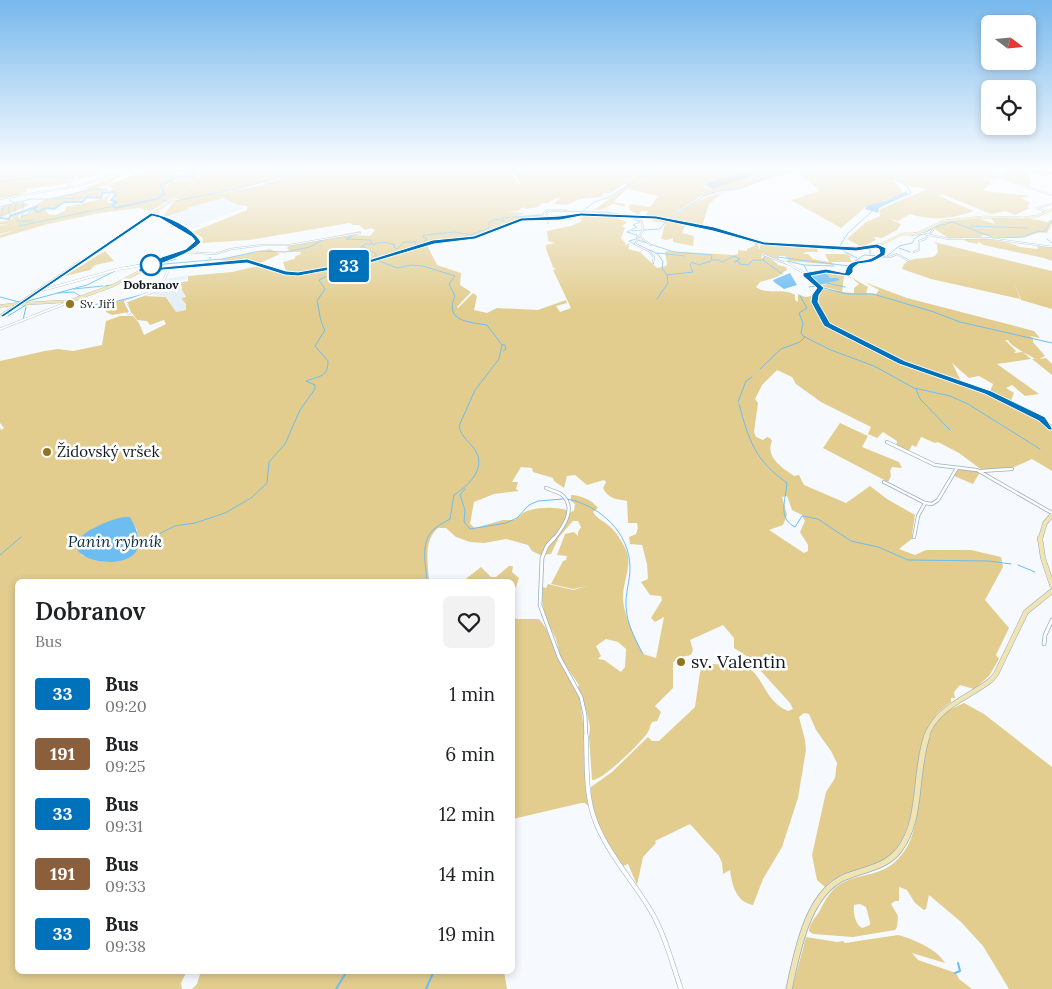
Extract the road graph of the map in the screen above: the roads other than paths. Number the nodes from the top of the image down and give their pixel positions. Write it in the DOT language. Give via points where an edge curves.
graph roads {
  1 [pos="151,214"];
  2 [pos="546,214"];
  3 [pos="1038,214"];
  4 [pos="634,216"];
  5 [pos="548,218"];
  6 [pos="571,219"];
  7 [pos="548,223"];
  8 [pos="933,230"];
  9 [pos="360,233"];
  10 [pos="923,234"];
  11 [pos="640,237"];
  12 [pos="651,245"];
  13 [pos="877,246"];
  14 [pos="1052,246"];
  15 [pos="185,252"];
  16 [pos="914,252"];
  17 [pos="765,255"];
  18 [pos="878,257"];
  19 [pos="209,259"];
  20 [pos="909,261"];
  21 [pos="189,262"];
  22 [pos="653,263"];
  23 [pos="154,264"];
  24 [pos="205,266"];
  25 [pos="190,267"];
  26 [pos="168,268"];
  27 [pos="142,270"];
  28 [pos="806,274"];
  29 [pos="43,290"];
  30 [pos="70,301"];
  31 [pos="20,304"];
  32 [pos="16,305"];
  33 [pos="1,307"];
  34 [pos="128,314"];
  35 [pos="0,316"];
  36 [pos="0,329"];
  37 [pos="1052,428"];
  38 [pos="887,442"];
  39 [pos="957,468"];
  40 [pos="1012,469"];
  41 [pos="980,471"];
  42 [pos="884,482"];
  43 [pos="546,488"];
  44 [pos="925,504"];
  45 [pos="1052,515"];
  46 [pos="914,537"];
  47 [pos="1052,585"];
  48 [pos="1052,592"];
  49 [pos="1052,620"];
  50 [pos="1044,644"];
  51 [pos="681,989"];
  52 [pos="789,989"];
  1 -- 15 [label="street" via="161,216 196,237 197,244"];
  1 -- 32 [label="street, bridge"];
  2 -- 5 [label="street"];
  3 -- 10 [label="street" via="1024,218 944,221"];
  4 -- 5 [label="street"];
  4 -- 11 [label="street" via="642,222"];
  4 -- 13 [label="street" via="674,220 759,243 861,249"];
  5 -- 6 [label="street"];
  5 -- 7 [label="street"];
  5 -- 24 [label="street" via="518,220 475,237 433,242 373,260 305,273 285,273 250,261"];
  8 -- 10 [label="street"];
  9 -- 15 [label="street" via="290,245 231,249 215,254"];
  10 -- 13 [label="street" via="898,235"];
  10 -- 14 [label="street"];
  10 -- 16 [label="street" via="919,250"];
  11 -- 12 [label="street"];
  11 -- 22 [label="street" via="635,244 649,251 654,257"];
  13 -- 18 [label="street" via="884,250"];
  15 -- 23 [label="street"];
  17 -- 28 [label="street"];
  18 -- 20 [label="street" via="897,254"];
  18 -- 28 [label="street" via="856,262 847,275 826,271"];
  19 -- 24 [label="street"];
  21 -- 25 [label="street"];
  23 -- 27 [label="street"];
  23 -- 29 [label="street" via="131,265"];
  24 -- 25 [label="street"];
  25 -- 26 [label="street"];
  26 -- 27 [label="street"];
  26 -- 34 [label="street" via="160,290 126,302"];
  27 -- 30 [label="street" via="112,286"];
  28 -- 37 [label="street" via="820,288 815,302 828,326 902,362 981,390 1042,419"];
  30 -- 31 [label="street"];
  30 -- 36 [label="street"];
  32 -- 33 [label="street"];
  32 -- 35 [label="main road"];
  38 -- 39 [label="street" via="935,464"];
  39 -- 41 [label="street"];
  39 -- 44 [label="street" via="938,500"];
  40 -- 41 [label="street"];
  41 -- 45 [label="street"];
  42 -- 44 [label="street"];
  43 -- 51 [label="street" via="562,495 568,506 568,517 542,558 540,605 585,715 592,812 602,837 651,911"];
  44 -- 46 [label="street" via="919,512"];
  45 -- 47 [label="street" via="1041,529 1040,547 1041,559"];
  48 -- 52 [label="street" via="1026,612 991,680 945,709 933,722 923,753 912,819 901,846 883,864 839,879 827,889 805,927"];
  49 -- 50 [label="street"];
}
